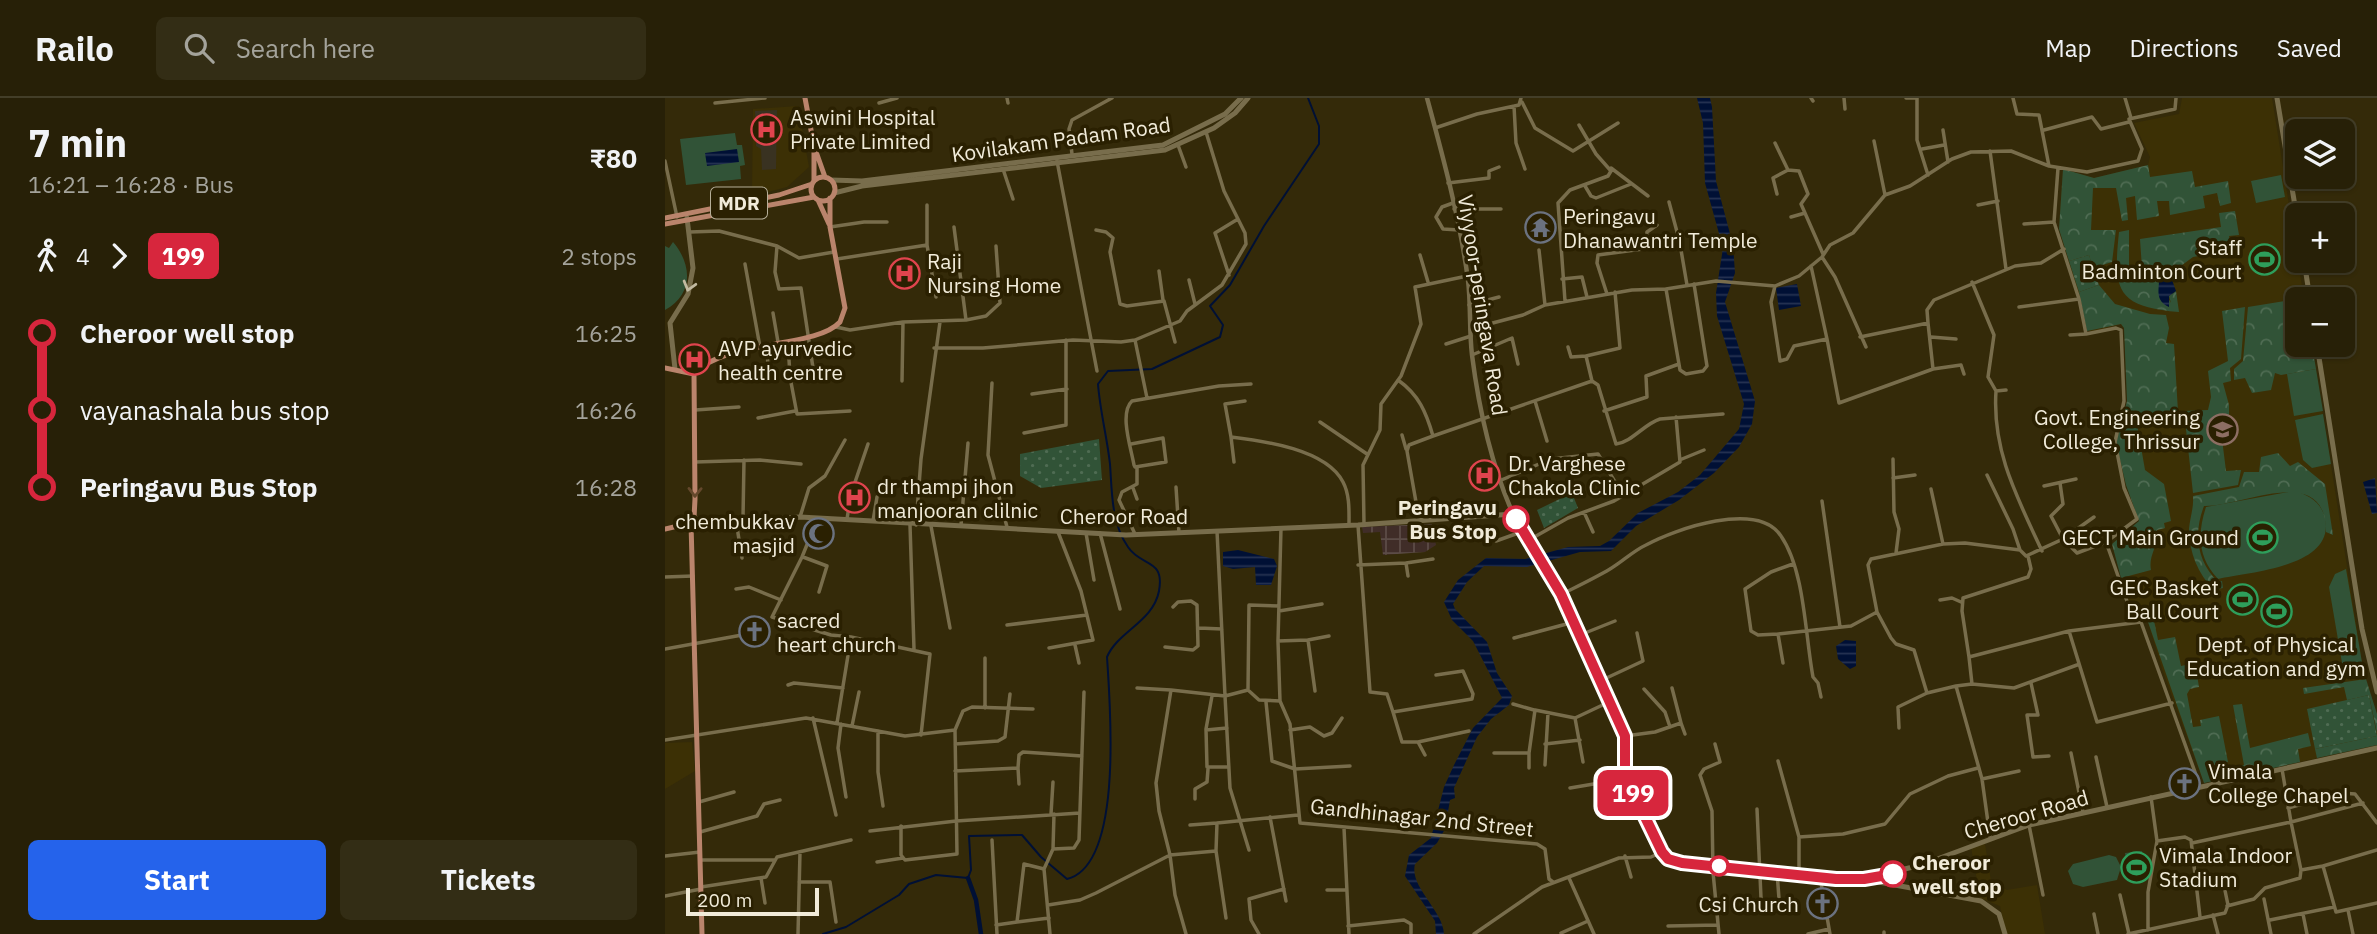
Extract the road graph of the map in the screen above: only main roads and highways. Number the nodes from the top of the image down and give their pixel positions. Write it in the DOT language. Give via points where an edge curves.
graph roads {
  1 [pos="805,98"];
  2 [pos="1241,98"];
  3 [pos="1248,98"];
  4 [pos="2277,98"];
  5 [pos="1206,130"];
  6 [pos="814,146"];
  7 [pos="1057,158"];
  8 [pos="828,179"];
  9 [pos="813,183"];
  10 [pos="832,196"];
  11 [pos="816,198"];
  12 [pos="769,201"];
  13 [pos="2294,203"];
  14 [pos="687,216"];
  15 [pos="665,218"];
  16 [pos="677,218"];
  17 [pos="665,224"];
  18 [pos="830,227"];
  19 [pos="2319,357"];
  20 [pos="665,368"];
  21 [pos="675,369"];
  22 [pos="694,374"];
  23 [pos="693,521"];
  24 [pos="665,529"];
  25 [pos="2377,692"];
  26 [pos="2377,748"];
  27 [pos="1864,879"];
  28 [pos="702,934"];
  29 [pos="2004,934"];
  1 -- 6 [label="main road"];
  2 -- 5 [label="main road, Kovilakam Padam Road"];
  3 -- 5 [label="main road, Kovilakam Padam Road" via="1235,113"];
  4 -- 13 [label="main road"];
  5 -- 7 [label="main road, Kovilakam Padam Road" via="1163,145"];
  5 -- 7 [label="main road, Kovilakam Padam Road" via="1178,145 1151,152"];
  6 -- 8 [label="main road"];
  6 -- 9 [label="main road"];
  7 -- 8 [label="main road, Kovilakam Padam Road" via="862,181"];
  7 -- 10 [label="main road, Kovilakam Padam Road" via="853,187"];
  8 -- 9 [label="main road"];
  8 -- 10 [label="main road"];
  9 -- 11 [label="main road"];
  9 -- 12 [label="main road, MDR"];
  10 -- 11 [label="main road"];
  10 -- 18 [label="main road"];
  11 -- 12 [label="main road, MDR"];
  11 -- 18 [label="main road"];
  12 -- 14 [label="main road, MDR"];
  14 -- 16 [label="main road, MDR"];
  14 -- 21 [label="main road, one-way" via="691,283 670,323"];
  15 -- 16 [label="main road, MDR"];
  16 -- 17 [label="main road, MDR"];
  18 -- 22 [label="main road" via="845,308 836,327 711,361"];
  19 -- 25 [label="main road" via="2367,656"];
  20 -- 21 [label="main road"];
  21 -- 22 [label="main road"];
  22 -- 23 [label="main road, one-way"];
  23 -- 24 [label="main road, Cheroor Road"];
  23 -- 27 [label="main road, Cheroor Road" via="800,517 1132,535 1513,514 1561,594 1625,736 1629,778 1662,852 1675,862"];
  23 -- 28 [label="main road"];
  26 -- 27 [label="main road, Cheroor Road" via="2029,825 1921,865"];
  27 -- 29 [label="main road" via="1981,901 2000,914"];
}
